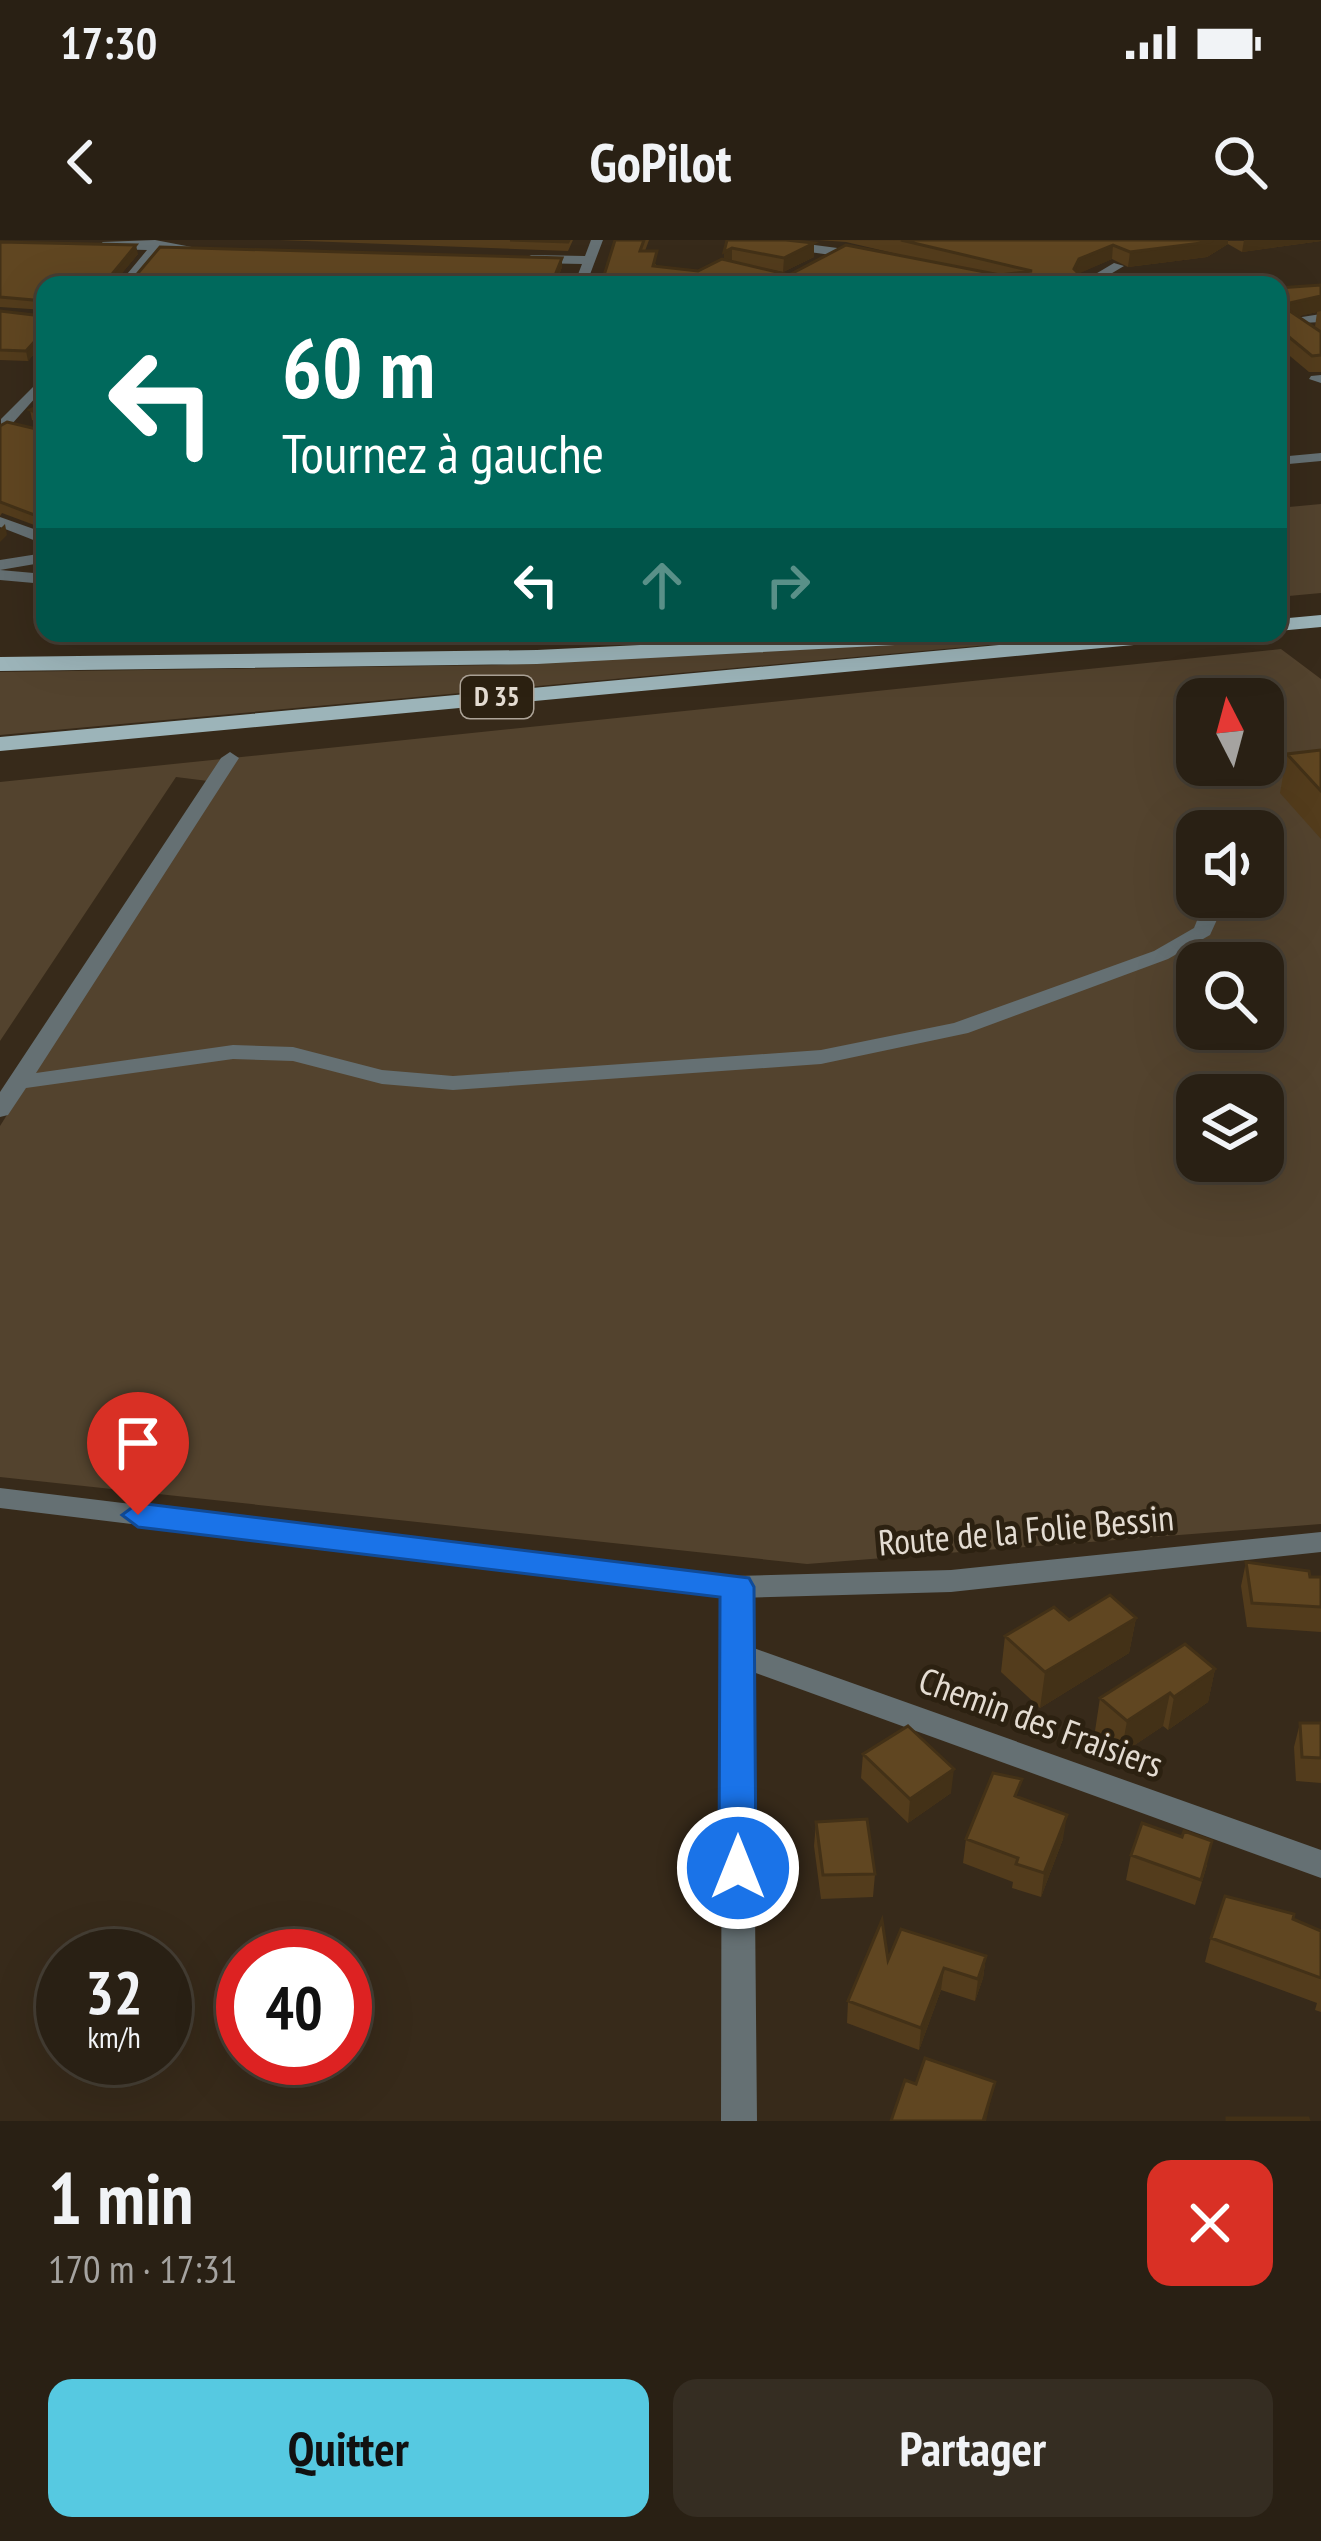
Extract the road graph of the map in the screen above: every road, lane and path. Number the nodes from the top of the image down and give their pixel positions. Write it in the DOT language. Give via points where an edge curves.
graph roads {
  1 [pos="597,240"];
  2 [pos="864,240"];
  3 [pos="159,243"];
  4 [pos="89,244"];
  5 [pos="776,244"];
  6 [pos="204,248"];
  7 [pos="843,251"];
  8 [pos="509,258"];
  9 [pos="885,259"];
  10 [pos="589,260"];
  11 [pos="812,266"];
  12 [pos="1118,266"];
  13 [pos="132,276"];
  14 [pos="583,276"];
  15 [pos="1100,276"];
  16 [pos="1287,318"];
  17 [pos="1321,318"];
  18 [pos="1287,320"];
  19 [pos="1321,345"];
  20 [pos="36,388"];
  21 [pos="3,421"];
  22 [pos="26,428"];
  23 [pos="1321,458"];
  24 [pos="1287,460"];
  25 [pos="0,522"];
  26 [pos="36,535"];
  27 [pos="36,556"];
  28 [pos="0,565"];
  29 [pos="0,575"];
  30 [pos="36,578"];
  31 [pos="1321,602"];
  32 [pos="1287,606"];
  33 [pos="1321,621"];
  34 [pos="1287,624"];
  35 [pos="810,642"];
  36 [pos="1100,642"];
  37 [pos="0,664"];
  38 [pos="0,747"];
  39 [pos="230,758"];
  40 [pos="1208,918"];
  41 [pos="19,1082"];
  42 [pos="0,1110"];
  43 [pos="0,1498"];
  44 [pos="1321,1542"];
  45 [pos="737,1587"];
  46 [pos="734,1653"];
  47 [pos="1321,1864"];
  48 [pos="739,2121"];
  1 -- 10 [label="street"];
  2 -- 7 [label="street"];
  3 -- 4 [label="street"];
  3 -- 6 [label="street"];
  3 -- 13 [label="street"];
  5 -- 7 [label="street"];
  7 -- 9 [label="street"];
  7 -- 11 [label="street"];
  8 -- 10 [label="street"];
  10 -- 14 [label="street"];
  12 -- 15 [label="street"];
  16 -- 17 [label="street"];
  18 -- 19 [label="street"];
  20 -- 21 [label="street"];
  21 -- 22 [label="street"];
  23 -- 24 [label="street"];
  25 -- 26 [label="street"];
  27 -- 28 [label="street"];
  29 -- 30 [label="street"];
  31 -- 32 [label="main road"];
  33 -- 34 [label="main road"];
  35 -- 37 [label="main road, D 35" via="537,657"];
  36 -- 38 [label="main road, D 35"];
  39 -- 41 [label="street"];
  40 -- 41 [label="street" via="1203,931 1161,955 960,1028 856,1052 453,1083 382,1077 293,1054 233,1052"];
  41 -- 42 [label="street"];
  43 -- 45 [label="street, Route de la Folie Bessin"];
  44 -- 45 [label="street, Route de la Folie Bessin" via="951,1581"];
  45 -- 46 [label="street"];
  46 -- 47 [label="street, Chemin des Fraisiers"];
  46 -- 48 [label="street"];
}
